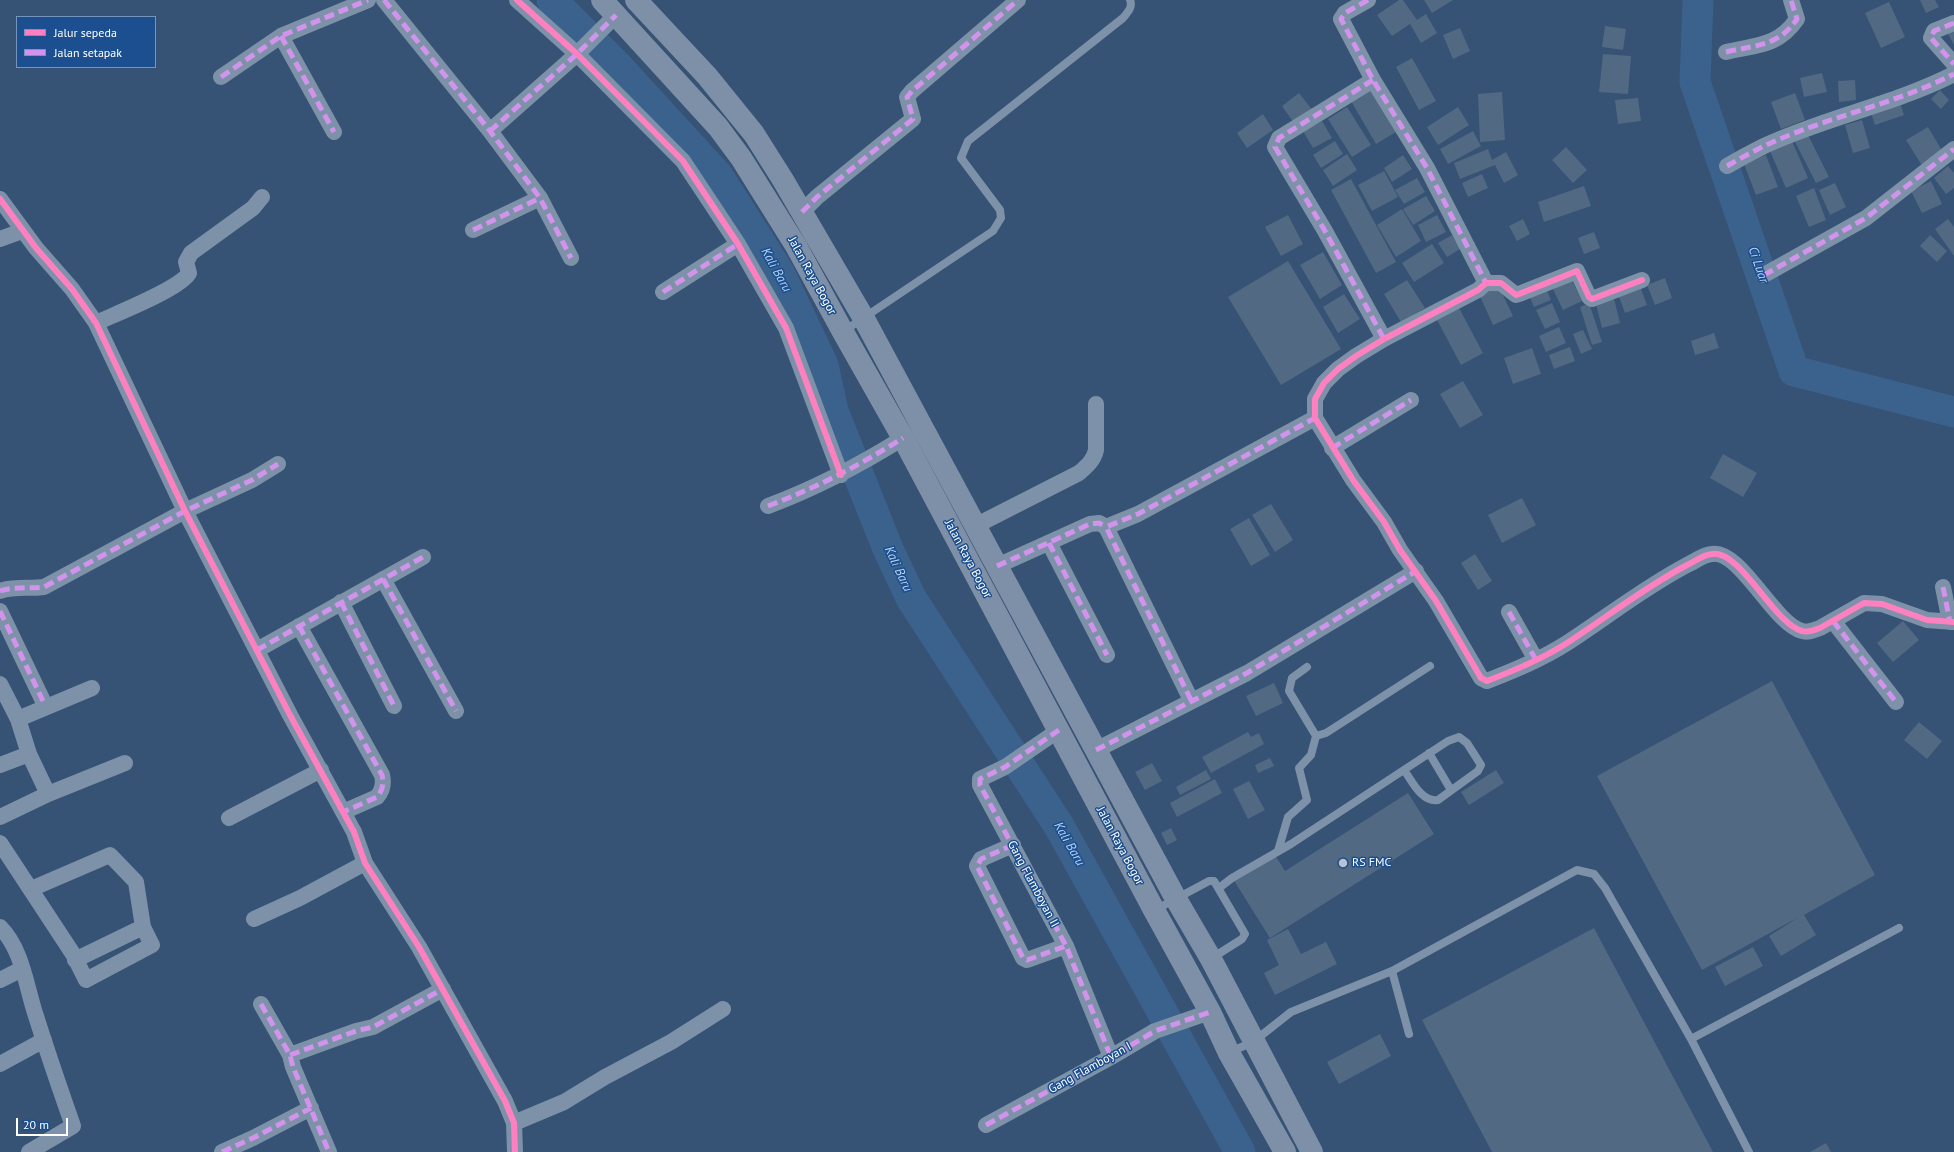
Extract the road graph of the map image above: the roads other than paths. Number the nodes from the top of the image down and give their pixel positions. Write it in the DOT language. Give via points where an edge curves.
graph roads {
  1 [pos="368,0"];
  2 [pos="384,0"];
  3 [pos="517,0"];
  4 [pos="636,0"];
  5 [pos="1018,0"];
  6 [pos="1130,0"];
  7 [pos="1368,0"];
  8 [pos="1791,0"];
  9 [pos="607,15"];
  10 [pos="1954,23"];
  11 [pos="281,36"];
  12 [pos="579,52"];
  13 [pos="1726,52"];
  14 [pos="1954,64"];
  15 [pos="1954,74"];
  16 [pos="220,77"];
  17 [pos="1373,80"];
  18 [pos="490,131"];
  19 [pos="334,132"];
  20 [pos="1954,149"];
  21 [pos="1726,166"];
  22 [pos="262,197"];
  23 [pos="540,198"];
  24 [pos="0,199"];
  25 [pos="802,212"];
  26 [pos="473,230"];
  27 [pos="22,231"];
  28 [pos="0,239"];
  29 [pos="738,244"];
  30 [pos="571,258"];
  31 [pos="1764,275"];
  32 [pos="1642,280"];
  33 [pos="1486,284"];
  34 [pos="663,292"];
  35 [pos="863,316"];
  36 [pos="96,323"];
  37 [pos="842,332"];
  38 [pos="1384,339"];
  39 [pos="1411,400"];
  40 [pos="1096,404"];
  41 [pos="1315,418"];
  42 [pos="896,442"];
  43 [pos="1332,448"];
  44 [pos="278,464"];
  45 [pos="844,473"];
  46 [pos="768,506"];
  47 [pos="185,511"];
  48 [pos="975,526"];
  49 [pos="1106,527"];
  50 [pos="1049,543"];
  51 [pos="423,558"];
  52 [pos="997,566"];
  53 [pos="1416,571"];
  54 [pos="383,579"];
  55 [pos="1943,587"];
  56 [pos="0,591"];
  57 [pos="341,602"];
  58 [pos="0,610"];
  59 [pos="1509,612"];
  60 [pos="1832,621"];
  61 [pos="1952,622"];
  62 [pos="298,626"];
  63 [pos="257,650"];
  64 [pos="1107,655"];
  65 [pos="1536,660"];
  66 [pos="1430,666"];
  67 [pos="1306,667"];
  68 [pos="0,684"];
  69 [pos="92,688"];
  70 [pos="1191,700"];
  71 [pos="43,701"];
  72 [pos="1896,702"];
  73 [pos="394,706"];
  74 [pos="456,711"];
  75 [pos="18,719"];
  76 [pos="1051,736"];
  77 [pos="1316,736"];
  78 [pos="1096,750"];
  79 [pos="1428,753"];
  80 [pos="29,754"];
  81 [pos="125,763"];
  82 [pos="0,765"];
  83 [pos="321,770"];
  84 [pos="1404,770"];
  85 [pos="1451,790"];
  86 [pos="48,794"];
  87 [pos="343,812"];
  88 [pos="0,817"];
  89 [pos="229,818"];
  90 [pos="0,843"];
  91 [pos="1013,844"];
  92 [pos="1278,851"];
  93 [pos="365,863"];
  94 [pos="1219,888"];
  95 [pos="31,889"];
  96 [pos="1176,899"];
  97 [pos="1154,910"];
  98 [pos="254,920"];
  99 [pos="0,927"];
  100 [pos="143,927"];
  101 [pos="1899,928"];
  102 [pos="1066,946"];
  103 [pos="1211,959"];
  104 [pos="76,960"];
  105 [pos="22,969"];
  106 [pos="1392,970"];
  107 [pos="0,980"];
  108 [pos="442,990"];
  109 [pos="261,1004"];
  110 [pos="723,1009"];
  111 [pos="1203,1014"];
  112 [pos="1409,1034"];
  113 [pos="1692,1039"];
  114 [pos="44,1040"];
  115 [pos="1253,1042"];
  116 [pos="1229,1053"];
  117 [pos="290,1055"];
  118 [pos="1111,1058"];
  119 [pos="0,1064"];
  120 [pos="311,1108"];
  121 [pos="514,1123"];
  122 [pos="986,1125"];
  123 [pos="28,1152"];
  124 [pos="222,1152"];
  125 [pos="329,1152"];
  126 [pos="515,1152"];
  127 [pos="1285,1152"];
  128 [pos="1312,1152"];
  129 [pos="1749,1152"];
  1 -- 11 [label="street"];
  2 -- 18 [label="street"];
  3 -- 12 [label="street"];
  4 -- 25 [label="highway, Jalan Raya Bogor" via="707,76 754,134"];
  5 -- 25 [label="street" via="912,91 907,97 913,119"];
  6 -- 35 [label="lane" via="1129,11 1124,18 968,141 961,158 1000,210 1001,218 993,231"];
  7 -- 17 [label="street" via="1345,13 1341,19"];
  8 -- 13 [label="street" via="1797,19 1786,32 1767,44"];
  9 -- 12 [label="street"];
  9 -- 37 [label="highway, Jalan Raya Bogor" via="713,122 741,158 796,246"];
  10 -- 14 [label="street" via="1934,31 1931,38"];
  11 -- 16 [label="street"];
  11 -- 19 [label="street"];
  12 -- 18 [label="street"];
  12 -- 29 [label="street" via="683,161"];
  15 -- 21 [label="street" via="1924,89 1791,135"];
  17 -- 33 [label="street" via="1428,168"];
  17 -- 38 [label="street" via="1279,138 1275,147 1325,231"];
  18 -- 23 [label="street"];
  20 -- 31 [label="street" via="1866,218"];
  22 -- 36 [label="street" via="253,208 188,257 186,262 189,273 186,278"];
  23 -- 26 [label="street"];
  23 -- 30 [label="street"];
  24 -- 27 [label="street"];
  25 -- 35 [label="highway, Jalan Raya Bogor"];
  27 -- 28 [label="street"];
  27 -- 36 [label="street" via="72,289"];
  29 -- 34 [label="street"];
  29 -- 45 [label="street" via="786,328"];
  32 -- 33 [label="street" via="1592,299 1577,271 1516,295 1501,283"];
  33 -- 38 [label="street"];
  35 -- 37 [label="lane"];
  35 -- 48 [label="highway, Jalan Raya Bogor"];
  36 -- 47 [label="street"];
  37 -- 42 [label="highway, Jalan Raya Bogor"];
  38 -- 41 [label="street" via="1338,369 1324,384 1315,399"];
  39 -- 43 [label="street"];
  40 -- 48 [label="street" via="1096,450 1091,462 1079,473"];
  41 -- 43 [label="street"];
  41 -- 49 [label="street" via="1138,514"];
  42 -- 45 [label="street"];
  42 -- 76 [label="highway, Jalan Raya Bogor"];
  43 -- 53 [label="street"];
  44 -- 47 [label="street" via="252,480"];
  45 -- 46 [label="street"];
  47 -- 56 [label="street" via="44,587 8,588"];
  47 -- 63 [label="street"];
  48 -- 52 [label="highway, Jalan Raya Bogor"];
  49 -- 50 [label="street" via="1099,523 1090,524"];
  49 -- 70 [label="street"];
  50 -- 52 [label="street"];
  50 -- 64 [label="street"];
  51 -- 54 [label="street"];
  52 -- 78 [label="highway, Jalan Raya Bogor"];
  53 -- 65 [label="street" via="1481,678 1487,681"];
  53 -- 70 [label="street" via="1247,673"];
  54 -- 57 [label="street"];
  54 -- 74 [label="street"];
  55 -- 61 [label="street"];
  57 -- 62 [label="street"];
  57 -- 73 [label="street"];
  58 -- 71 [label="street"];
  59 -- 65 [label="street"];
  60 -- 61 [label="street" via="1864,603 1882,604 1927,620"];
  60 -- 65 [label="street" via="1812,631 1802,631 1793,626 1734,563 1718,554 1712,554 1701,557 1679,570"];
  60 -- 72 [label="street"];
  62 -- 63 [label="street"];
  62 -- 87 [label="street" via="383,781 377,797"];
  63 -- 83 [label="street"];
  66 -- 77 [label="lane" via="1326,733"];
  67 -- 77 [label="lane" via="1292,678 1289,690"];
  68 -- 75 [label="street"];
  69 -- 75 [label="street"];
  70 -- 78 [label="street"];
  75 -- 80 [label="street"];
  76 -- 91 [label="street, Gang Flamboyan II" via="1005,767 980,780 980,785"];
  76 -- 97 [label="highway, Jalan Raya Bogor"];
  77 -- 92 [label="lane" via="1311,755 1299,768 1306,800 1288,817"];
  78 -- 96 [label="highway, Jalan Raya Bogor"];
  79 -- 84 [label="lane"];
  79 -- 85 [label="lane"];
  79 -- 85 [label="lane" via="1459,737 1479,759 1481,765 1478,771"];
  80 -- 82 [label="street"];
  80 -- 86 [label="street"];
  81 -- 86 [label="street"];
  83 -- 87 [label="street"];
  83 -- 89 [label="street"];
  84 -- 85 [label="lane" via="1424,798 1431,801 1438,800"];
  84 -- 92 [label="lane"];
  86 -- 88 [label="street"];
  87 -- 93 [label="street" via="354,832"];
  90 -- 95 [label="street"];
  91 -- 102 [label="street, Gang Flamboyan II"];
  91 -- 102 [label="street" via="981,859 977,866 1023,958 1027,960"];
  92 -- 94 [label="lane"];
  93 -- 98 [label="street"];
  93 -- 108 [label="street"];
  94 -- 96 [label="lane" via="1214,881 1209,880"];
  94 -- 103 [label="lane" via="1245,934 1242,939"];
  95 -- 100 [label="street" via="110,855 136,882"];
  95 -- 104 [label="street"];
  96 -- 97 [label="lane"];
  96 -- 103 [label="highway, Jalan Raya Bogor"];
  97 -- 111 [label="highway, Jalan Raya Bogor"];
  99 -- 105 [label="street" via="7,934"];
  100 -- 104 [label="street"];
  100 -- 104 [label="street" via="152,945 86,980"];
  101 -- 113 [label="lane"];
  102 -- 118 [label="street, Gang Flamboyan II"];
  103 -- 115 [label="highway, Jalan Raya Bogor"];
  105 -- 107 [label="street"];
  105 -- 114 [label="street"];
  106 -- 112 [label="lane"];
  106 -- 113 [label="lane" via="1577,870 1594,874 1605,888"];
  106 -- 115 [label="lane" via="1291,1012"];
  108 -- 117 [label="street" via="374,1027"];
  108 -- 121 [label="street" via="505,1101"];
  109 -- 117 [label="street"];
  110 -- 121 [label="street" via="671,1042 564,1102"];
  111 -- 116 [label="highway, Jalan Raya Bogor"];
  111 -- 118 [label="street, Gang Flamboyan I" via="1155,1031"];
  113 -- 129 [label="lane"];
  114 -- 119 [label="street"];
  114 -- 123 [label="street" via="73,1126"];
  115 -- 116 [label="lane"];
  115 -- 128 [label="highway, Jalan Raya Bogor"];
  116 -- 127 [label="highway, Jalan Raya Bogor"];
  117 -- 120 [label="street" via="292,1067"];
  118 -- 122 [label="street, Gang Flamboyan I"];
  120 -- 124 [label="street"];
  120 -- 125 [label="street"];
  121 -- 126 [label="street"];
}
